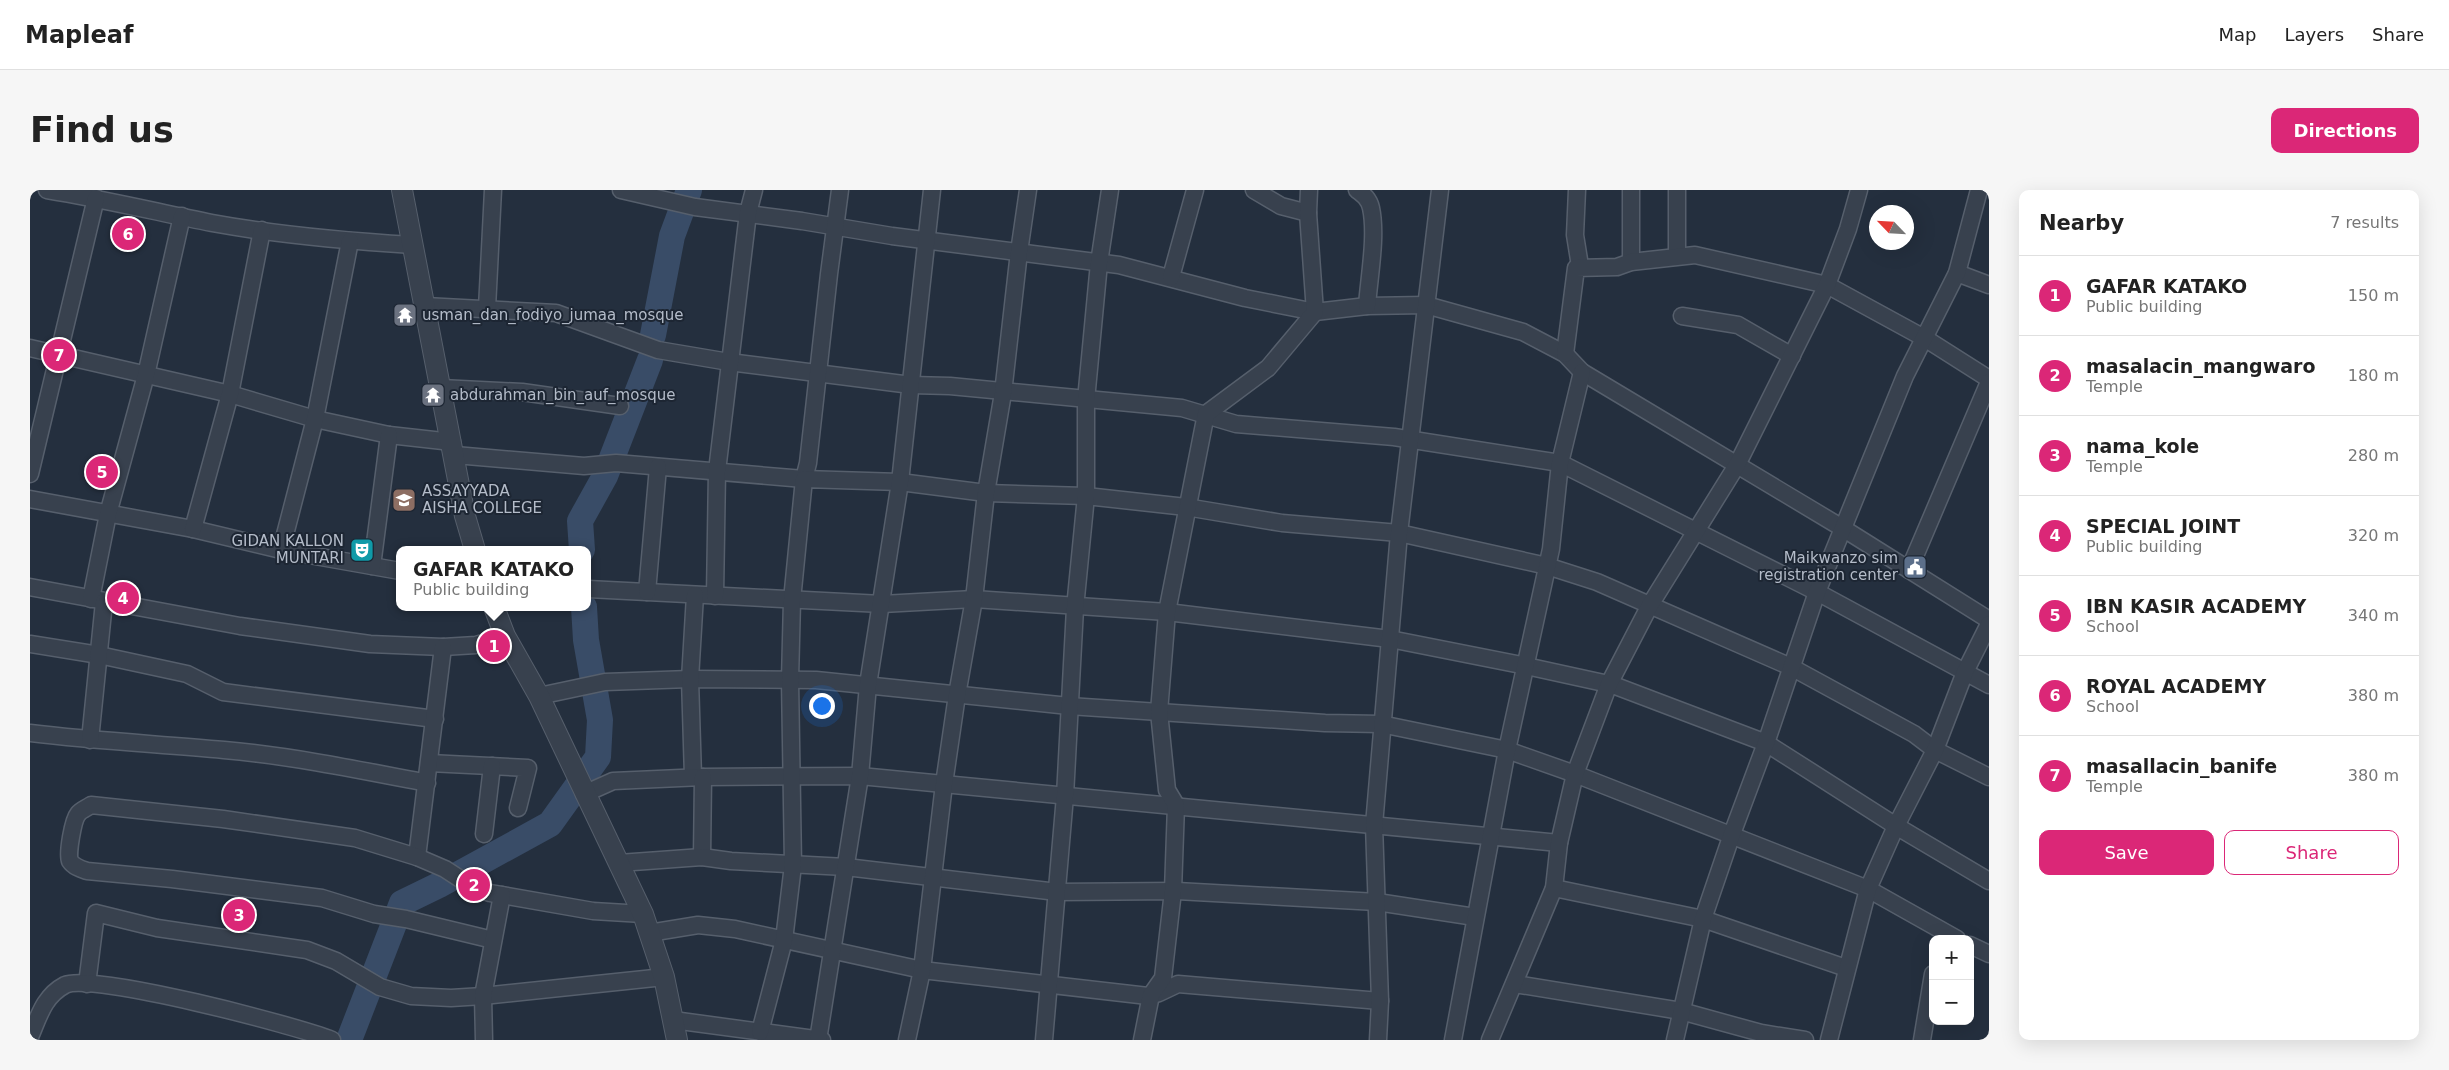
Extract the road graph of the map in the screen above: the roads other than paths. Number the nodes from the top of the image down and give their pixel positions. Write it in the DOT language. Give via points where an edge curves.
graph roads {
  1 [pos="48,190"];
  2 [pos="402,190"];
  3 [pos="493,190"];
  4 [pos="621,190"];
  5 [pos="754,190"];
  6 [pos="840,190"];
  7 [pos="932,190"];
  8 [pos="1028,190"];
  9 [pos="1110,190"];
  10 [pos="1195,190"];
  11 [pos="1254,190"];
  12 [pos="1309,190"];
  13 [pos="1357,190"];
  14 [pos="1440,190"];
  15 [pos="1577,190"];
  16 [pos="1631,190"];
  17 [pos="1677,190"];
  18 [pos="1859,190"];
  19 [pos="1979,190"];
  20 [pos="1985,190"];
  21 [pos="1989,191"];
  22 [pos="96,198"];
  23 [pos="748,213"];
  24 [pos="1308,213"];
  25 [pos="182,216"];
  26 [pos="835,227"];
  27 [pos="262,230"];
  28 [pos="925,239"];
  29 [pos="350,241"];
  30 [pos="413,246"];
  31 [pos="1019,252"];
  32 [pos="1677,256"];
  33 [pos="1631,262"];
  34 [pos="1099,263"];
  35 [pos="1580,266"];
  36 [pos="1957,273"];
  37 [pos="1171,278"];
  38 [pos="1827,285"];
  39 [pos="1989,285"];
  40 [pos="1426,305"];
  41 [pos="425,306"];
  42 [pos="1367,306"];
  43 [pos="486,308"];
  44 [pos="1315,312"];
  45 [pos="1682,316"];
  46 [pos="1926,339"];
  47 [pos="30,348"];
  48 [pos="1565,354"];
  49 [pos="59,355"];
  50 [pos="1792,356"];
  51 [pos="729,362"];
  52 [pos="1582,372"];
  53 [pos="817,374"];
  54 [pos="146,375"];
  55 [pos="1989,381"];
  56 [pos="911,385"];
  57 [pos="441,388"];
  58 [pos="1003,393"];
  59 [pos="230,394"];
  60 [pos="1086,400"];
  61 [pos="620,406"];
  62 [pos="1206,414"];
  63 [pos="315,419"];
  64 [pos="390,434"];
  65 [pos="1411,440"];
  66 [pos="453,448"];
  67 [pos="1560,463"];
  68 [pos="1737,465"];
  69 [pos="658,467"];
  70 [pos="717,471"];
  71 [pos="30,474"];
  72 [pos="804,478"];
  73 [pos="900,482"];
  74 [pos="986,493"];
  75 [pos="1086,496"];
  76 [pos="30,500"];
  77 [pos="1186,507"];
  78 [pos="108,514"];
  79 [pos="193,529"];
  80 [pos="1844,530"];
  81 [pos="1696,532"];
  82 [pos="1399,533"];
  83 [pos="474,546"];
  84 [pos="281,550"];
  85 [pos="372,566"];
  86 [pos="1547,566"];
  87 [pos="396,570"];
  88 [pos="1909,570"];
  89 [pos="30,587"];
  90 [pos="591,589"];
  91 [pos="647,592"];
  92 [pos="1817,592"];
  93 [pos="695,595"];
  94 [pos="715,596"];
  95 [pos="974,599"];
  96 [pos="97,600"];
  97 [pos="792,600"];
  98 [pos="882,604"];
  99 [pos="1650,605"];
  100 [pos="1075,608"];
  101 [pos="496,611"];
  102 [pos="1167,612"];
  103 [pos="1989,620"];
  104 [pos="1989,624"];
  105 [pos="505,636"];
  106 [pos="1390,639"];
  107 [pos="30,644"];
  108 [pos="443,647"];
  109 [pos="99,655"];
  110 [pos="1526,666"];
  111 [pos="1791,667"];
  112 [pos="1965,672"];
  113 [pos="690,679"];
  114 [pos="790,680"];
  115 [pos="1609,684"];
  116 [pos="868,685"];
  117 [pos="1989,685"];
  118 [pos="957,695"];
  119 [pos="540,696"];
  120 [pos="1069,706"];
  121 [pos="1159,712"];
  122 [pos="435,718"];
  123 [pos="1382,724"];
  124 [pos="30,733"];
  125 [pos="90,740"];
  126 [pos="1766,744"];
  127 [pos="1507,750"];
  128 [pos="1935,750"];
  129 [pos="429,763"];
  130 [pos="492,766"];
  131 [pos="1576,774"];
  132 [pos="860,776"];
  133 [pos="698,777"];
  134 [pos="791,777"];
  135 [pos="1989,777"];
  136 [pos="427,783"];
  137 [pos="944,784"];
  138 [pos="582,788"];
  139 [pos="1065,796"];
  140 [pos="1176,805"];
  141 [pos="518,808"];
  142 [pos="1374,825"];
  143 [pos="1896,826"];
  144 [pos="484,834"];
  145 [pos="1732,834"];
  146 [pos="1491,835"];
  147 [pos="1560,843"];
  148 [pos="417,857"];
  149 [pos="702,857"];
  150 [pos="619,863"];
  151 [pos="793,864"];
  152 [pos="846,867"];
  153 [pos="933,879"];
  154 [pos="1989,881"];
  155 [pos="1554,888"];
  156 [pos="1868,889"];
  157 [pos="1172,891"];
  158 [pos="1057,892"];
  159 [pos="502,896"];
  160 [pos="1377,902"];
  161 [pos="643,914"];
  162 [pos="1476,917"];
  163 [pos="1703,919"];
  164 [pos="649,933"];
  165 [pos="1939,935"];
  166 [pos="494,940"];
  167 [pos="784,940"];
  168 [pos="1974,947"];
  169 [pos="831,951"];
  170 [pos="1989,954"];
  171 [pos="1846,968"];
  172 [pos="922,970"];
  173 [pos="664,977"];
  174 [pos="1932,980"];
  175 [pos="87,984"];
  176 [pos="1515,984"];
  177 [pos="1050,985"];
  178 [pos="1151,995"];
  179 [pos="483,996"];
  180 [pos="1380,1001"];
  181 [pos="1681,1011"];
  182 [pos="673,1020"];
  183 [pos="760,1032"];
  184 [pos="30,1037"];
  185 [pos="332,1040"];
  186 [pos="484,1040"];
  187 [pos="677,1040"];
  188 [pos="819,1040"];
  189 [pos="907,1040"];
  190 [pos="1044,1040"];
  191 [pos="1142,1040"];
  192 [pos="1378,1040"];
  193 [pos="1453,1040"];
  194 [pos="1490,1040"];
  195 [pos="1675,1040"];
  196 [pos="1805,1040"];
  197 [pos="1829,1040"];
  198 [pos="1922,1040"];
  1 -- 22 [label="street"];
  2 -- 30 [label="street"];
  3 -- 43 [label="street"];
  4 -- 23 [label="street" via="672,203"];
  5 -- 23 [label="street"];
  6 -- 26 [label="street"];
  7 -- 28 [label="street"];
  8 -- 31 [label="street"];
  9 -- 34 [label="street"];
  10 -- 37 [label="street"];
  11 -- 24 [label="street" via="1280,206"];
  12 -- 24 [label="street"];
  13 -- 42 [label="street" via="1365,196 1371,208"];
  14 -- 40 [label="street"];
  15 -- 35 [label="street" via="1575,235"];
  16 -- 33 [label="street"];
  17 -- 32 [label="street"];
  18 -- 38 [label="street"];
  19 -- 36 [label="street"];
  20 -- 21 [label="street"];
  22 -- 25 [label="street"];
  22 -- 49 [label="street"];
  23 -- 26 [label="street"];
  23 -- 51 [label="street"];
  24 -- 44 [label="street"];
  25 -- 27 [label="street"];
  25 -- 54 [label="street"];
  26 -- 28 [label="street"];
  26 -- 53 [label="street"];
  27 -- 29 [label="street"];
  27 -- 59 [label="street"];
  28 -- 31 [label="street"];
  28 -- 56 [label="street"];
  29 -- 30 [label="street"];
  29 -- 63 [label="street"];
  30 -- 41 [label="street"];
  31 -- 34 [label="street"];
  31 -- 58 [label="street"];
  32 -- 33 [label="street"];
  32 -- 38 [label="street" via="1695,255"];
  33 -- 35 [label="street" via="1617,267"];
  34 -- 37 [label="street"];
  34 -- 60 [label="street"];
  35 -- 48 [label="street" via="1574,276"];
  36 -- 39 [label="street"];
  36 -- 46 [label="street"];
  37 -- 44 [label="street"];
  38 -- 46 [label="street"];
  38 -- 50 [label="street"];
  40 -- 42 [label="street"];
  40 -- 48 [label="street" via="1523,332"];
  40 -- 65 [label="street"];
  41 -- 43 [label="street"];
  41 -- 57 [label="street"];
  42 -- 44 [label="street"];
  43 -- 51 [label="street" via="556,313 658,350"];
  44 -- 62 [label="street" via="1268,368"];
  45 -- 50 [label="street" via="1738,325"];
  46 -- 55 [label="street"];
  46 -- 80 [label="street" via="1906,376"];
  47 -- 49 [label="street"];
  48 -- 52 [label="street"];
  49 -- 54 [label="street"];
  49 -- 71 [label="street"];
  50 -- 68 [label="street"];
  51 -- 53 [label="street"];
  51 -- 70 [label="street"];
  52 -- 67 [label="street"];
  52 -- 68 [label="street"];
  53 -- 56 [label="street"];
  53 -- 72 [label="street"];
  54 -- 59 [label="street"];
  54 -- 78 [label="street"];
  55 -- 88 [label="street"];
  56 -- 58 [label="street"];
  56 -- 73 [label="street"];
  57 -- 61 [label="street" via="522,392"];
  57 -- 66 [label="street"];
  58 -- 60 [label="street"];
  58 -- 74 [label="street"];
  59 -- 63 [label="street"];
  59 -- 79 [label="street"];
  60 -- 62 [label="street" via="1182,408"];
  60 -- 75 [label="street"];
  62 -- 65 [label="street" via="1236,424"];
  62 -- 77 [label="street"];
  63 -- 64 [label="street"];
  63 -- 84 [label="street"];
  64 -- 66 [label="street"];
  64 -- 85 [label="street"];
  65 -- 67 [label="street"];
  65 -- 82 [label="street"];
  66 -- 69 [label="street" via="584,466 616,463"];
  66 -- 83 [label="street"];
  67 -- 81 [label="street"];
  67 -- 86 [label="street"];
  68 -- 80 [label="street"];
  68 -- 81 [label="street"];
  69 -- 70 [label="street"];
  69 -- 91 [label="street"];
  70 -- 72 [label="street"];
  70 -- 94 [label="street"];
  72 -- 73 [label="street"];
  72 -- 97 [label="street"];
  73 -- 74 [label="street"];
  73 -- 98 [label="street"];
  74 -- 75 [label="street"];
  74 -- 95 [label="street"];
  75 -- 77 [label="street"];
  75 -- 100 [label="street"];
  76 -- 78 [label="street"];
  77 -- 82 [label="street" via="1282,524"];
  77 -- 102 [label="street"];
  78 -- 79 [label="street"];
  78 -- 96 [label="street"];
  79 -- 84 [label="street"];
  80 -- 88 [label="street"];
  80 -- 92 [label="street"];
  81 -- 92 [label="street"];
  81 -- 99 [label="street"];
  82 -- 86 [label="street"];
  82 -- 106 [label="street"];
  84 -- 85 [label="street"];
  85 -- 87 [label="street"];
  86 -- 99 [label="street" via="1597,582"];
  86 -- 110 [label="street"];
  88 -- 103 [label="street"];
  89 -- 96 [label="street"];
  90 -- 91 [label="street"];
  91 -- 93 [label="street"];
  92 -- 111 [label="street"];
  92 -- 112 [label="street"];
  93 -- 94 [label="street"];
  93 -- 113 [label="street"];
  94 -- 97 [label="street"];
  95 -- 98 [label="street"];
  95 -- 100 [label="street"];
  95 -- 118 [label="street"];
  96 -- 108 [label="street" via="259,629 370,644"];
  96 -- 109 [label="street"];
  97 -- 98 [label="street"];
  97 -- 114 [label="street"];
  98 -- 116 [label="street"];
  99 -- 111 [label="street"];
  99 -- 115 [label="street"];
  100 -- 102 [label="street"];
  100 -- 120 [label="street"];
  101 -- 105 [label="street"];
  102 -- 106 [label="street"];
  102 -- 121 [label="street"];
  104 -- 112 [label="street"];
  105 -- 108 [label="street" via="476,645"];
  105 -- 119 [label="street"];
  106 -- 110 [label="street"];
  106 -- 123 [label="street"];
  107 -- 109 [label="street"];
  108 -- 122 [label="street"];
  109 -- 122 [label="street" via="187,674 222,692"];
  109 -- 125 [label="street"];
  110 -- 115 [label="street"];
  110 -- 127 [label="street"];
  111 -- 126 [label="street"];
  111 -- 128 [label="street" via="1914,734"];
  112 -- 117 [label="street"];
  112 -- 128 [label="street"];
  113 -- 114 [label="street"];
  113 -- 119 [label="street" via="598,683"];
  113 -- 133 [label="street"];
  114 -- 116 [label="street"];
  114 -- 134 [label="street"];
  115 -- 126 [label="street"];
  115 -- 131 [label="street"];
  116 -- 118 [label="street"];
  116 -- 132 [label="street"];
  118 -- 120 [label="street"];
  118 -- 137 [label="street"];
  119 -- 138 [label="street"];
  120 -- 121 [label="street"];
  120 -- 139 [label="street"];
  121 -- 123 [label="street"];
  121 -- 140 [label="street" via="1167,790"];
  122 -- 129 [label="street"];
  123 -- 127 [label="street"];
  123 -- 142 [label="street"];
  124 -- 125 [label="street"];
  125 -- 136 [label="street" via="317,761"];
  126 -- 143 [label="street"];
  126 -- 145 [label="street"];
  127 -- 131 [label="street"];
  127 -- 146 [label="street"];
  128 -- 135 [label="street"];
  128 -- 143 [label="street"];
  129 -- 130 [label="street"];
  129 -- 136 [label="street"];
  130 -- 141 [label="street" via="528,768"];
  130 -- 144 [label="street"];
  131 -- 145 [label="street"];
  131 -- 147 [label="street"];
  132 -- 134 [label="street"];
  132 -- 137 [label="street"];
  132 -- 152 [label="street"];
  133 -- 134 [label="street"];
  133 -- 138 [label="street" via="613,781"];
  133 -- 149 [label="street"];
  134 -- 151 [label="street"];
  136 -- 148 [label="street"];
  137 -- 139 [label="street"];
  137 -- 153 [label="street"];
  138 -- 150 [label="street"];
  139 -- 140 [label="street"];
  139 -- 158 [label="street"];
  140 -- 142 [label="street"];
  140 -- 157 [label="street"];
  142 -- 146 [label="street"];
  142 -- 160 [label="street"];
  143 -- 154 [label="street"];
  143 -- 156 [label="street"];
  145 -- 156 [label="street"];
  145 -- 163 [label="street"];
  146 -- 147 [label="street"];
  146 -- 162 [label="street"];
  147 -- 155 [label="street"];
  148 -- 159 [label="street" via="445,869 471,886"];
  148 -- 166 [label="street" via="355,838 91,805 78,812 69,853 70,861 82,869 322,898 374,914"];
  149 -- 150 [label="street"];
  149 -- 151 [label="street"];
  150 -- 161 [label="street"];
  151 -- 152 [label="street"];
  151 -- 167 [label="street"];
  152 -- 153 [label="street"];
  152 -- 169 [label="street"];
  153 -- 158 [label="street"];
  153 -- 172 [label="street"];
  155 -- 163 [label="street"];
  155 -- 176 [label="street"];
  156 -- 165 [label="street"];
  156 -- 171 [label="street"];
  157 -- 158 [label="street"];
  157 -- 160 [label="street"];
  157 -- 178 [label="street" via="1163,978"];
  158 -- 177 [label="street"];
  159 -- 161 [label="street" via="593,911"];
  159 -- 166 [label="street"];
  160 -- 162 [label="street"];
  160 -- 180 [label="street"];
  161 -- 164 [label="street"];
  162 -- 193 [label="street"];
  163 -- 171 [label="street"];
  163 -- 181 [label="street"];
  164 -- 167 [label="street" via="698,925"];
  164 -- 173 [label="street"];
  166 -- 179 [label="street"];
  167 -- 169 [label="street"];
  167 -- 183 [label="street"];
  168 -- 170 [label="street"];
  169 -- 172 [label="street"];
  169 -- 188 [label="street"];
  171 -- 197 [label="street"];
  172 -- 177 [label="street"];
  172 -- 189 [label="street"];
  173 -- 179 [label="street"];
  173 -- 182 [label="street"];
  174 -- 198 [label="street"];
  175 -- 179 [label="street" via="96,913 157,928 307,950 336,961 380,987 411,996"];
  175 -- 184 [label="street" via="67,984 46,1000"];
  175 -- 185 [label="street" via="100,983 189,1002 272,1021"];
  176 -- 181 [label="street"];
  176 -- 194 [label="street"];
  177 -- 178 [label="street"];
  177 -- 190 [label="street"];
  178 -- 180 [label="street" via="1178,984"];
  178 -- 191 [label="street"];
  179 -- 186 [label="street"];
  180 -- 192 [label="street"];
  181 -- 195 [label="street"];
  181 -- 196 [label="street" via="1761,1033"];
  182 -- 183 [label="street"];
  182 -- 187 [label="street"];
  183 -- 188 [label="street"];
}
